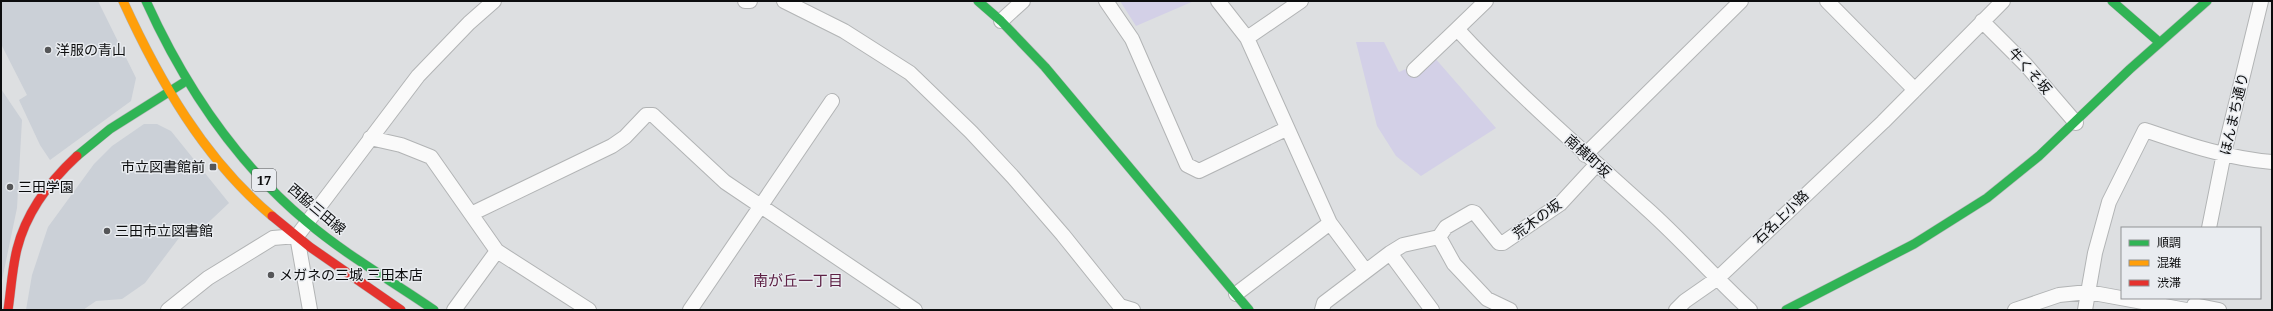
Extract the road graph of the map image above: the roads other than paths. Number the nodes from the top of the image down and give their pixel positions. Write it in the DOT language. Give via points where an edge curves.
graph roads {
  1 [pos="123,1"];
  2 [pos="146,1"];
  3 [pos="494,1"];
  4 [pos="745,1"];
  5 [pos="750,1"];
  6 [pos="784,1"];
  7 [pos="978,1"];
  8 [pos="1023,1"];
  9 [pos="1106,1"];
  10 [pos="1218,1"];
  11 [pos="1301,1"];
  12 [pos="1486,1"];
  13 [pos="1741,1"];
  14 [pos="1827,1"];
  15 [pos="2003,1"];
  16 [pos="2112,1"];
  17 [pos="2207,1"];
  18 [pos="2265,4"];
  19 [pos="1001,21"];
  20 [pos="1982,21"];
  21 [pos="1457,29"];
  22 [pos="1247,38"];
  23 [pos="2159,42"];
  24 [pos="1414,70"];
  25 [pos="187,81"];
  26 [pos="1915,90"];
  27 [pos="169,91"];
  28 [pos="832,101"];
  29 [pos="2076,123"];
  30 [pos="1286,129"];
  31 [pos="370,138"];
  32 [pos="2224,153"];
  33 [pos="1585,155"];
  34 [pos="2272,162"];
  35 [pos="1596,165"];
  36 [pos="760,205"];
  37 [pos="471,214"];
  38 [pos="307,221"];
  39 [pos="1330,223"];
  40 [pos="2209,227"];
  41 [pos="297,236"];
  42 [pos="1439,237"];
  43 [pos="497,251"];
  44 [pos="1390,253"];
  45 [pos="1366,270"];
  46 [pos="1718,278"];
  47 [pos="2088,292"];
  48 [pos="1236,294"];
  49 [pos="2121,296"];
  50 [pos="2140,299"];
  51 [pos="2192,306"];
  52 [pos="1123,309"];
  53 [pos="8,310"];
  54 [pos="168,310"];
  55 [pos="310,310"];
  56 [pos="401,310"];
  57 [pos="434,310"];
  58 [pos="454,310"];
  59 [pos="589,310"];
  60 [pos="690,310"];
  61 [pos="915,310"];
  62 [pos="1249,310"];
  63 [pos="1322,310"];
  64 [pos="1432,310"];
  65 [pos="1510,310"];
  66 [pos="1676,310"];
  67 [pos="1750,310"];
  68 [pos="1786,310"];
  69 [pos="2015,310"];
  70 [pos="2085,310"];
  71 [pos="2219,310"];
  1 -- 27 [label="street, 17"];
  2 -- 25 [label="street, 西脇三田線 / 17"];
  3 -- 31 [label="street" via="468,23 418,76"];
  4 -- 5 [label="street"];
  6 -- 52 [label="street" via="850,35 910,73 1013,177"];
  7 -- 19 [label="street"];
  8 -- 19 [label="street"];
  9 -- 30 [label="street" via="1132,39 1187,165 1199,170"];
  10 -- 22 [label="street"];
  11 -- 22 [label="street"];
  12 -- 21 [label="street"];
  13 -- 33 [label="street"];
  14 -- 26 [label="street"];
  15 -- 20 [label="street, 石名上小路"];
  16 -- 23 [label="street"];
  17 -- 23 [label="street"];
  18 -- 32 [label="street, ほんまち通り"];
  19 -- 48 [label="street" via="1045,67"];
  20 -- 26 [label="street, 石名上小路"];
  20 -- 29 [label="street, 牛くそ坂" via="2026,65"];
  21 -- 24 [label="street"];
  21 -- 33 [label="street, 南横町坂" via="1501,77"];
  22 -- 30 [label="street"];
  23 -- 29 [label="street"];
  25 -- 27 [label="street"];
  25 -- 38 [label="street, 西脇三田線 / 17" via="207,114 237,152"];
  26 -- 46 [label="street, 石名上小路"];
  27 -- 41 [label="street, 17" via="222,164 258,202"];
  27 -- 53 [label="street" via="142,107 68,162 37,204 14,260"];
  28 -- 36 [label="street"];
  29 -- 68 [label="street" via="2020,173 1953,220"];
  30 -- 39 [label="street"];
  31 -- 37 [label="street" via="401,145 431,157"];
  31 -- 38 [label="street"];
  32 -- 34 [label="street"];
  32 -- 40 [label="street, ほんまち通り"];
  32 -- 47 [label="street" via="2187,145 2145,130 2109,202 2095,252"];
  33 -- 35 [label="street, 南横町坂"];
  35 -- 42 [label="street, 荒木の坂" via="1560,204 1503,243 1499,243 1472,212 1446,226"];
  35 -- 46 [label="street, 南横町坂" via="1647,208"];
  36 -- 37 [label="street" via="725,182 653,115 646,115 625,137 612,146"];
  36 -- 60 [label="street"];
  36 -- 61 [label="street"];
  37 -- 43 [label="street"];
  38 -- 41 [label="street"];
  38 -- 57 [label="street, 西脇三田線 / 17"];
  39 -- 45 [label="street"];
  39 -- 48 [label="street"];
  41 -- 54 [label="street" via="273,238 208,278"];
  41 -- 55 [label="street"];
  41 -- 56 [label="street, 17"];
  42 -- 44 [label="street" via="1403,245"];
  42 -- 65 [label="street" via="1454,264 1487,299"];
  43 -- 58 [label="street"];
  43 -- 59 [label="street"];
  44 -- 45 [label="street"];
  44 -- 64 [label="street"];
  45 -- 63 [label="street" via="1324,303"];
  46 -- 66 [label="street, 石名上小路"];
  46 -- 67 [label="street, 南横町坂"];
  47 -- 49 [label="street"];
  47 -- 69 [label="street" via="2058,295"];
  47 -- 70 [label="street"];
  48 -- 62 [label="street"];
  50 -- 51 [label="street"];
  51 -- 71 [label="street"];
}
